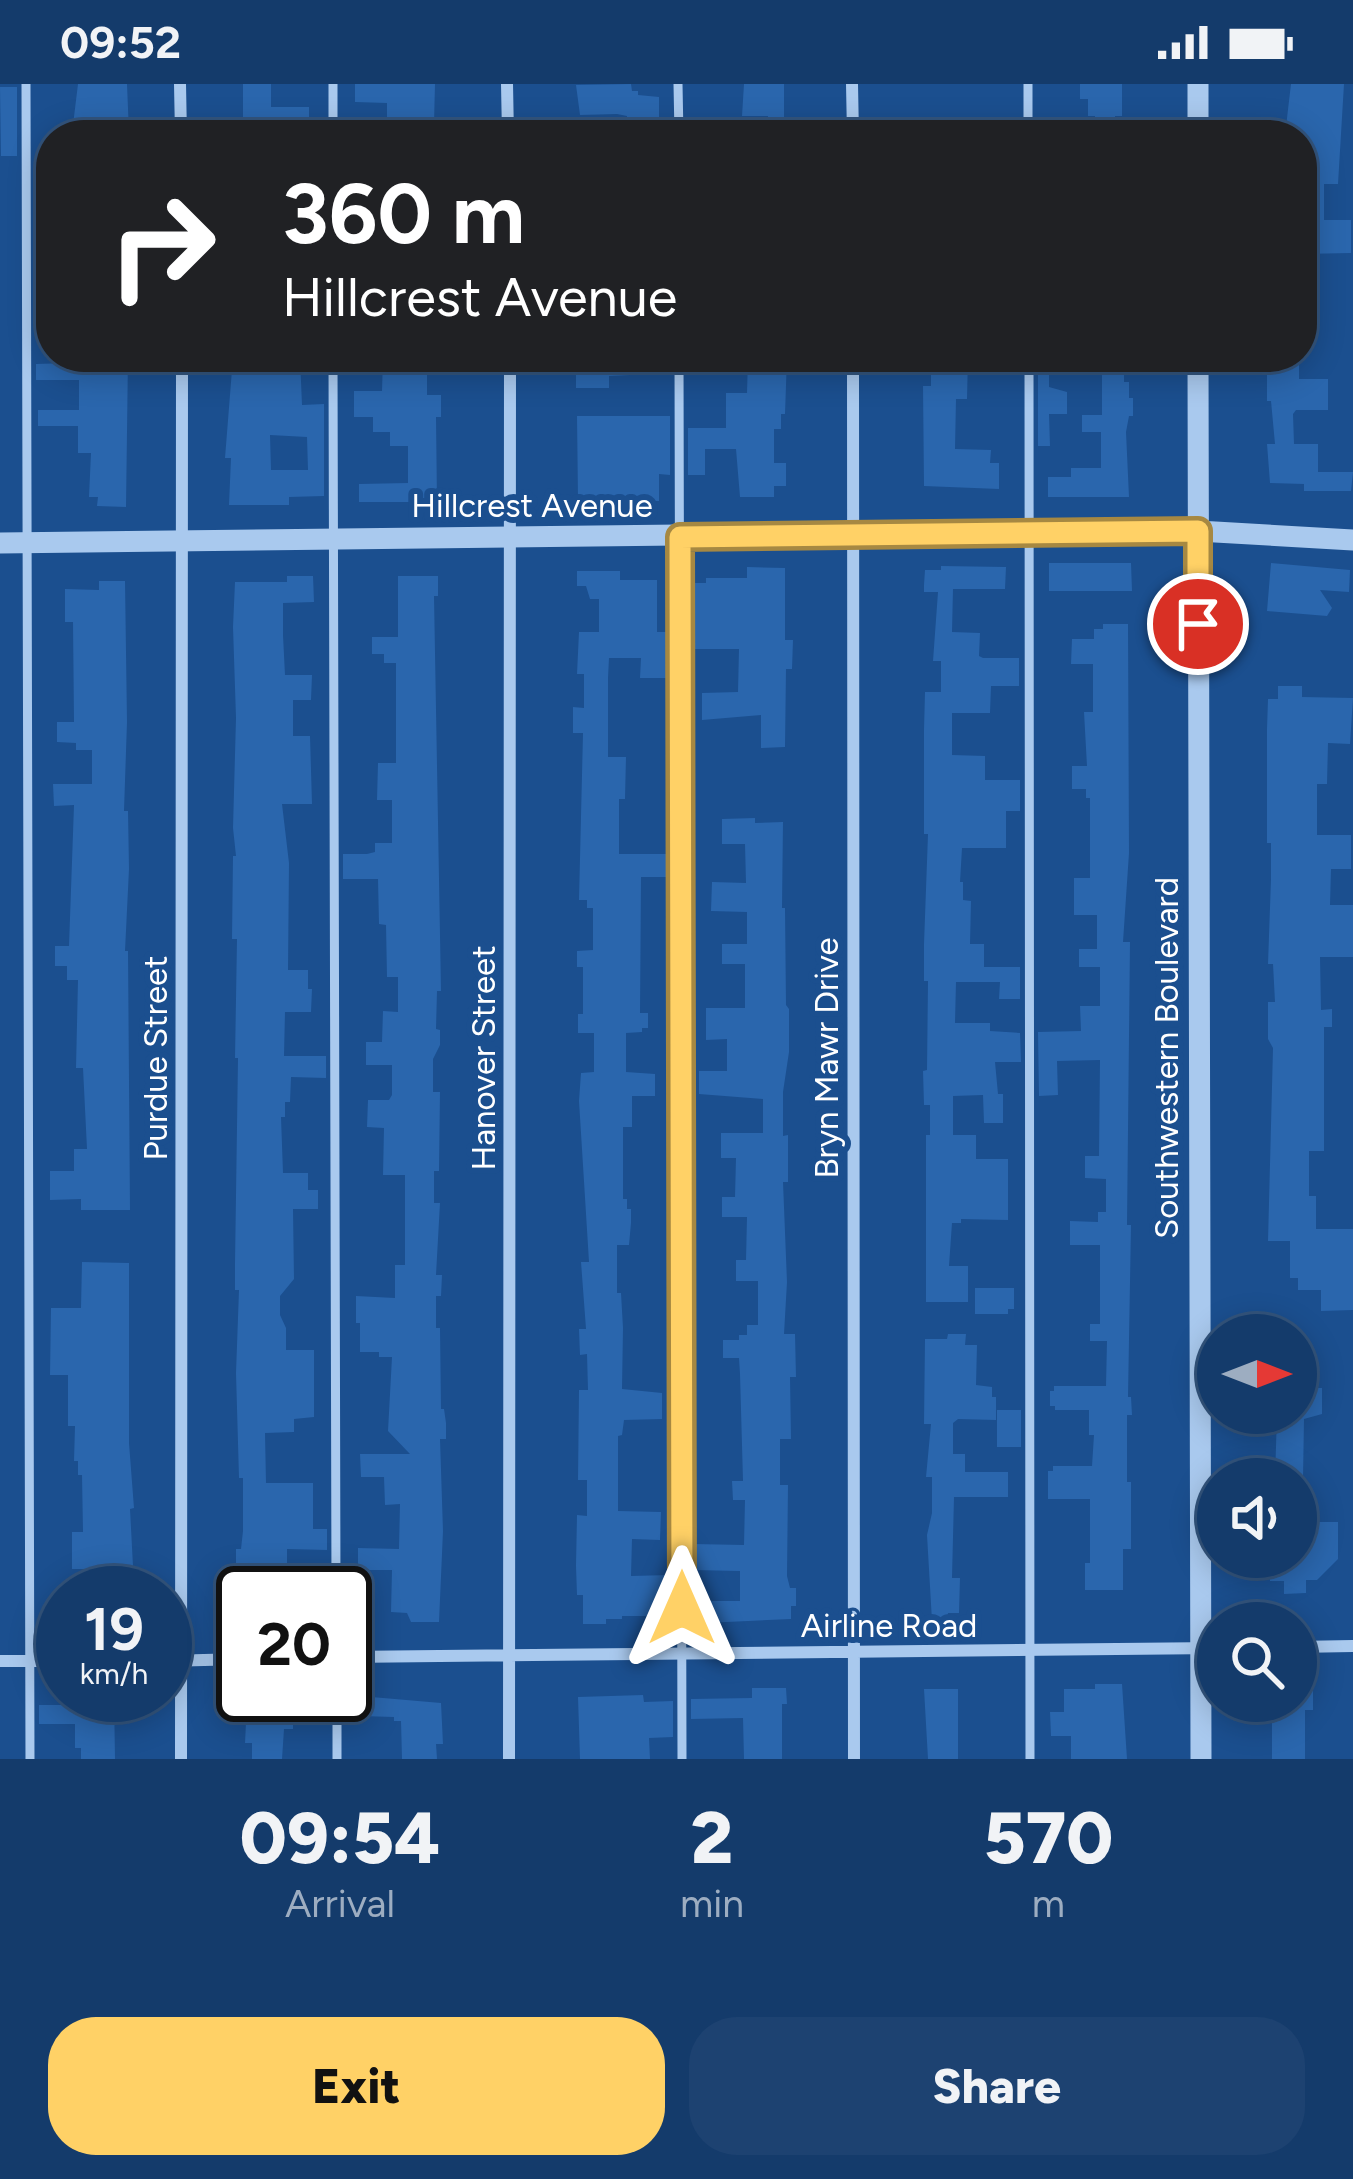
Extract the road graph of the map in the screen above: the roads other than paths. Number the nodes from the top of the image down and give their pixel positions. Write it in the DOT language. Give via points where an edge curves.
graph roads {
  1 [pos="26,84"];
  2 [pos="180,84"];
  3 [pos="333,84"];
  4 [pos="507,84"];
  5 [pos="679,84"];
  6 [pos="852,84"];
  7 [pos="1028,84"];
  8 [pos="1198,84"];
  9 [pos="181,120"];
  10 [pos="333,120"];
  11 [pos="508,120"];
  12 [pos="679,120"];
  13 [pos="853,120"];
  14 [pos="1028,120"];
  15 [pos="1198,120"];
  16 [pos="182,372"];
  17 [pos="333,372"];
  18 [pos="510,372"];
  19 [pos="679,372"];
  20 [pos="853,372"];
  21 [pos="1029,372"];
  22 [pos="1198,372"];
  23 [pos="1030,531"];
  24 [pos="1198,531"];
  25 [pos="853,533"];
  26 [pos="511,537"];
  27 [pos="680,537"];
  28 [pos="333,539"];
  29 [pos="1353,540"];
  30 [pos="182,541"];
  31 [pos="0,543"];
  32 [pos="26,543"];
  33 [pos="182,1566"];
  34 [pos="336,1566"];
  35 [pos="1209,1602"];
  36 [pos="1353,1646"];
  37 [pos="1317,1647"];
  38 [pos="1197,1648"];
  39 [pos="854,1651"];
  40 [pos="1029,1651"];
  41 [pos="682,1654"];
  42 [pos="372,1657"];
  43 [pos="509,1658"];
  44 [pos="0,1661"];
  45 [pos="31,1661"];
  46 [pos="36,1661"];
  47 [pos="181,1722"];
  48 [pos="337,1722"];
  49 [pos="1204,1722"];
  50 [pos="30,1759"];
  51 [pos="181,1759"];
  52 [pos="337,1759"];
  53 [pos="509,1759"];
  54 [pos="682,1759"];
  55 [pos="854,1759"];
  56 [pos="1030,1759"];
  57 [pos="1201,1759"];
  1 -- 32 [label="lane"];
  2 -- 9 [label="street"];
  3 -- 10 [label="lane"];
  4 -- 11 [label="street"];
  5 -- 12 [label="lane"];
  6 -- 13 [label="street"];
  7 -- 14 [label="lane"];
  8 -- 15 [label="street"];
  16 -- 30 [label="street, Purdue Street"];
  17 -- 28 [label="lane"];
  18 -- 26 [label="street, Hanover Street"];
  19 -- 27 [label="lane"];
  20 -- 25 [label="street, Bryn Mawr Drive"];
  21 -- 23 [label="lane"];
  22 -- 24 [label="street, Southwestern Boulevard"];
  23 -- 24 [label="street, Hillcrest Avenue"];
  23 -- 25 [label="street, Hillcrest Avenue"];
  23 -- 40 [label="lane"];
  24 -- 29 [label="street, Hillcrest Avenue"];
  24 -- 35 [label="street, Southwestern Boulevard"];
  25 -- 27 [label="street, Hillcrest Avenue"];
  25 -- 39 [label="street, Bryn Mawr Drive"];
  26 -- 27 [label="street, Hillcrest Avenue"];
  26 -- 28 [label="street, Hillcrest Avenue"];
  26 -- 43 [label="street, Hanover Street"];
  27 -- 41 [label="lane"];
  28 -- 30 [label="street, Hillcrest Avenue"];
  28 -- 34 [label="lane"];
  30 -- 32 [label="street, Hillcrest Avenue"];
  30 -- 33 [label="street, Purdue Street"];
  31 -- 32 [label="street, Hillcrest Avenue"];
  32 -- 45 [label="lane"];
  36 -- 37 [label="street"];
  38 -- 40 [label="street, Airline Road"];
  39 -- 40 [label="street, Airline Road"];
  39 -- 41 [label="street, Airline Road"];
  39 -- 55 [label="street, Bryn Mawr Drive"];
  40 -- 56 [label="lane"];
  41 -- 43 [label="street, Airline Road"];
  41 -- 54 [label="lane"];
  42 -- 43 [label="street, Airline Road"];
  43 -- 53 [label="street, Hanover Street"];
  44 -- 45 [label="street"];
  45 -- 46 [label="street"];
  45 -- 50 [label="lane"];
  47 -- 51 [label="street, Purdue Street"];
  48 -- 52 [label="lane"];
  49 -- 57 [label="street, Southwestern Boulevard"];
}
